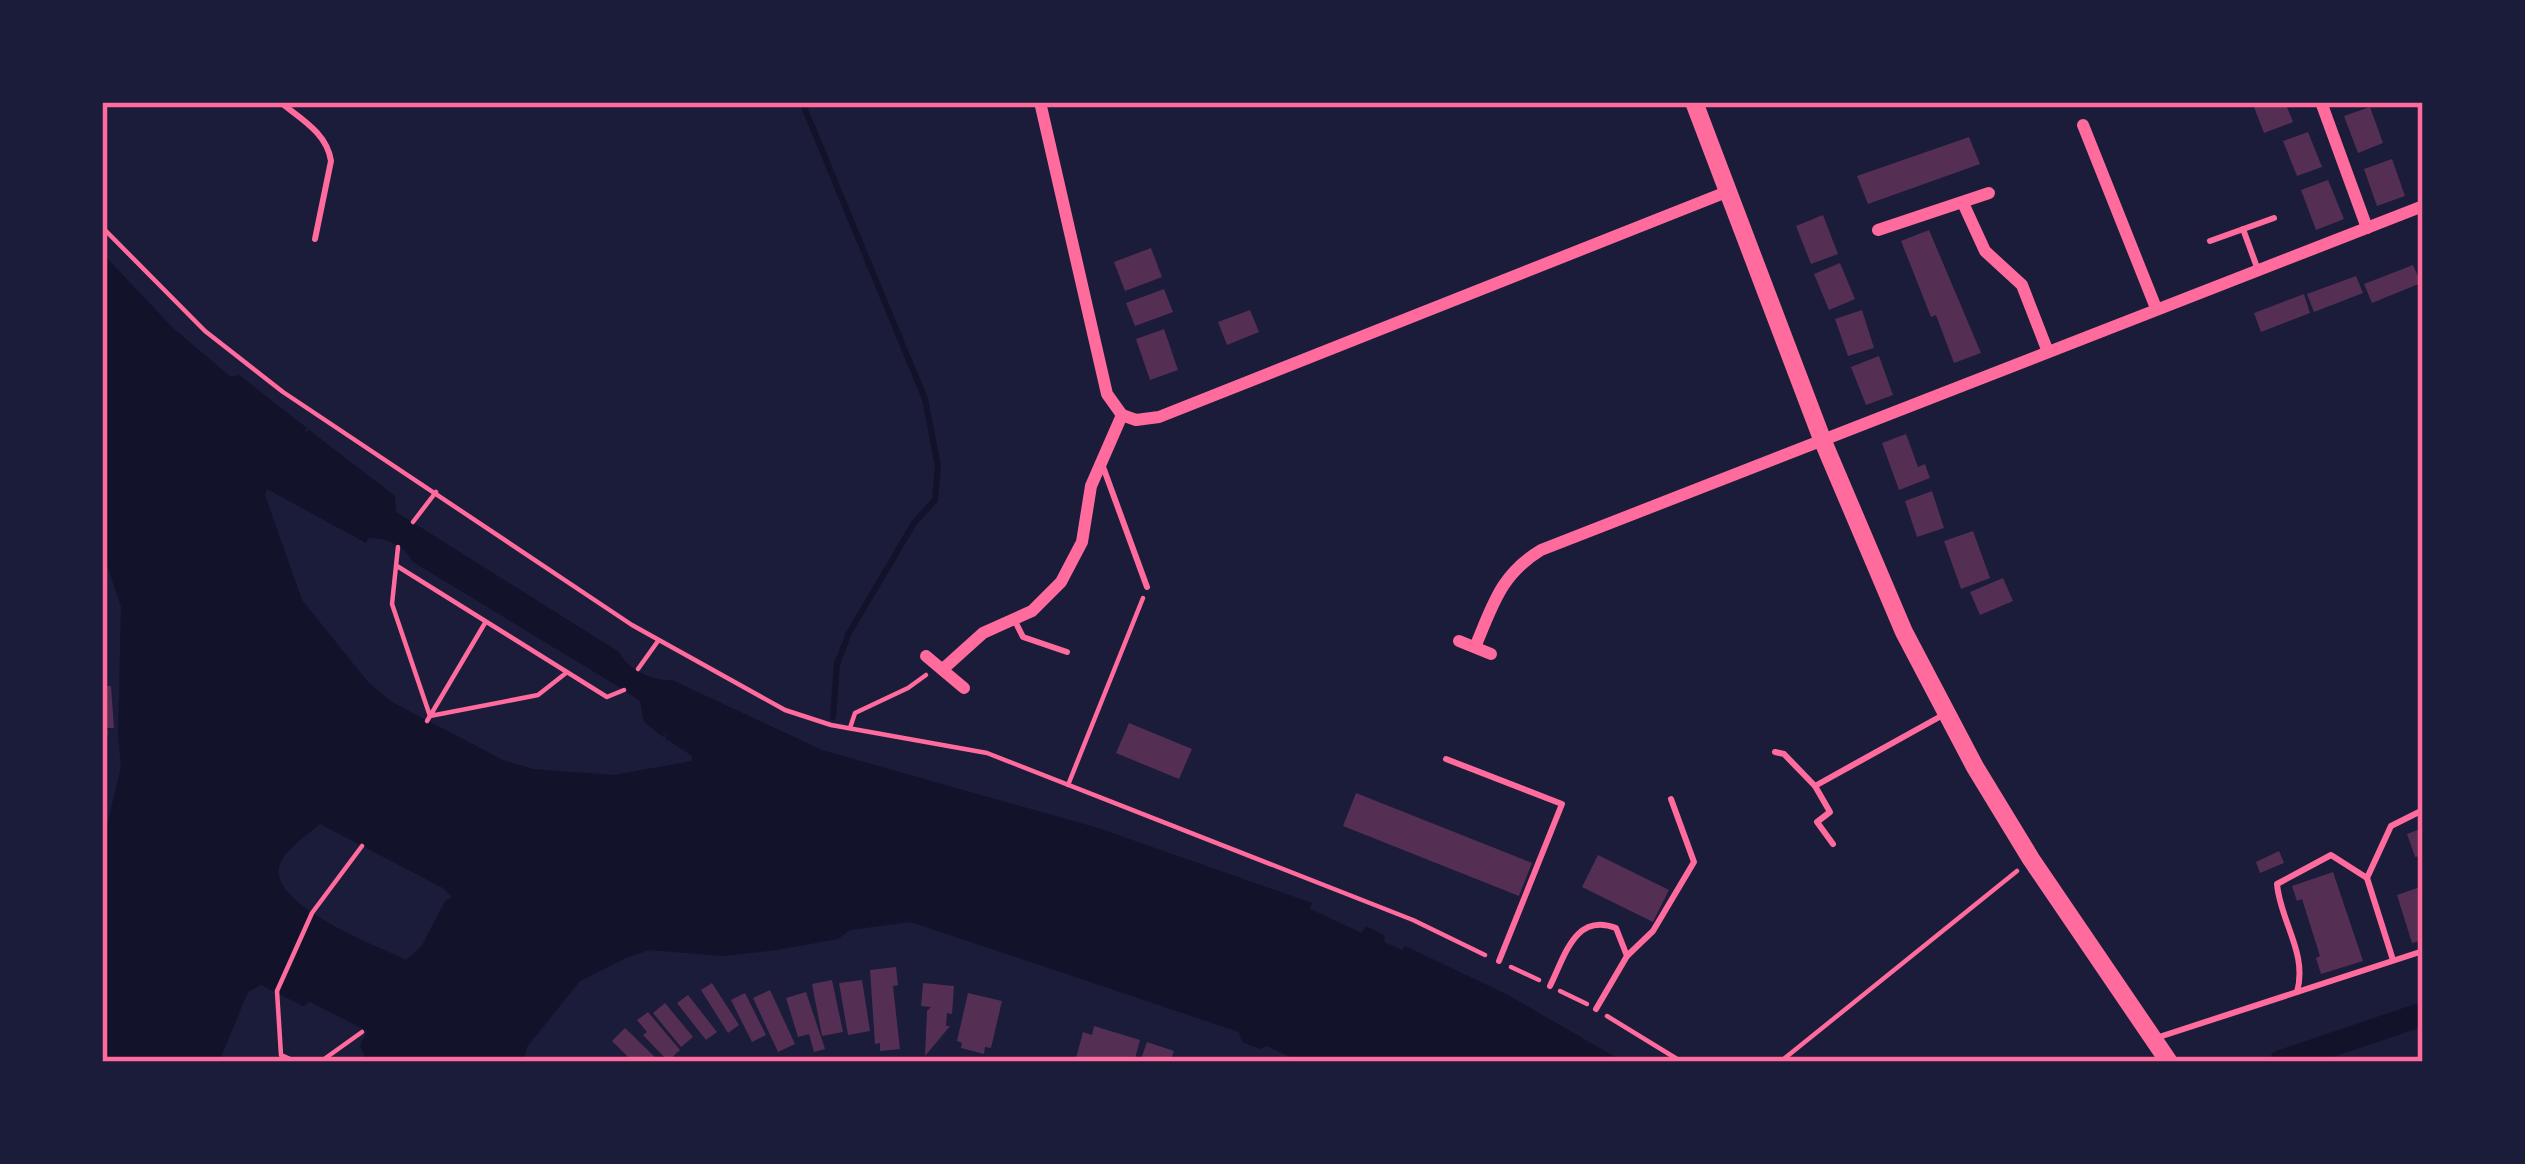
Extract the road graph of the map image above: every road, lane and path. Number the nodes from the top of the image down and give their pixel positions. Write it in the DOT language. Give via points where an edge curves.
graph roads {
  1 [pos="280,102"];
  2 [pos="1040,102"];
  3 [pos="1694,102"];
  4 [pos="2321,102"];
  5 [pos="2083,125"];
  6 [pos="1729,191"];
  7 [pos="1989,193"];
  8 [pos="1963,202"];
  9 [pos="2423,206"];
  10 [pos="2274,218"];
  11 [pos="102,227"];
  12 [pos="2367,228"];
  13 [pos="2243,229"];
  14 [pos="1878,230"];
  15 [pos="315,239"];
  16 [pos="2210,241"];
  17 [pos="2258,270"];
  18 [pos="2156,308"];
  19 [pos="2048,352"];
  20 [pos="1123,415"];
  21 [pos="1822,439"];
  22 [pos="1101,461"];
  23 [pos="436,492"];
  24 [pos="413,522"];
  25 [pos="398,547"];
  26 [pos="397,566"];
  27 [pos="1148,587"];
  28 [pos="1014,619"];
  29 [pos="485,623"];
  30 [pos="658,641"];
  31 [pos="1459,641"];
  32 [pos="1475,647"];
  33 [pos="1067,652"];
  34 [pos="1491,654"];
  35 [pos="926,656"];
  36 [pos="638,669"];
  37 [pos="943,669"];
  38 [pos="566,673"];
  39 [pos="964,688"];
  40 [pos="624,689"];
  41 [pos="1946,713"];
  42 [pos="429,718"];
  43 [pos="850,728"];
  44 [pos="1774,752"];
  45 [pos="1447,758"];
  46 [pos="1068,785"];
  47 [pos="1815,786"];
  48 [pos="1671,799"];
  49 [pos="2423,810"];
  50 [pos="1833,844"];
  51 [pos="362,846"];
  52 [pos="2030,860"];
  53 [pos="2367,878"];
  54 [pos="2423,951"];
  55 [pos="1627,956"];
  56 [pos="2393,960"];
  57 [pos="1498,961"];
  58 [pos="1550,986"];
  59 [pos="2297,992"];
  60 [pos="1596,1009"];
  61 [pos="362,1032"];
  62 [pos="2152,1039"];
  63 [pos="288,1059"];
  64 [pos="2167,1059"];
  65 [pos="270,1062"];
  66 [pos="320,1062"];
  67 [pos="1682,1062"];
  68 [pos="1780,1062"];
  1 -- 15 [label="lane" via="329,148"];
  2 -- 20 [label="street" via="1107,394"];
  3 -- 6 [label="main road"];
  4 -- 12 [label="street"];
  5 -- 18 [label="street"];
  6 -- 20 [label="street" via="1159,417"];
  6 -- 21 [label="main road"];
  7 -- 8 [label="street"];
  8 -- 14 [label="street"];
  8 -- 19 [label="street" via="1985,251 2022,285"];
  9 -- 12 [label="street"];
  10 -- 13 [label="lane"];
  11 -- 23 [label="path" via="206,331"];
  12 -- 17 [label="street"];
  13 -- 16 [label="lane"];
  13 -- 17 [label="lane"];
  17 -- 18 [label="street"];
  18 -- 19 [label="street"];
  19 -- 21 [label="street"];
  20 -- 22 [label="street"];
  21 -- 32 [label="street" via="1517,565"];
  21 -- 41 [label="main road"];
  22 -- 27 [label="lane"];
  22 -- 28 [label="street" via="1082,542 1061,582"];
  23 -- 24 [label="path"];
  23 -- 30 [label="path"];
  25 -- 26 [label="path"];
  26 -- 29 [label="path"];
  26 -- 42 [label="path" via="392,604"];
  27 -- 46 [label="path"];
  28 -- 33 [label="lane" via="1023,638"];
  28 -- 37 [label="street" via="983,633"];
  29 -- 38 [label="path"];
  29 -- 42 [label="path"];
  30 -- 36 [label="path"];
  30 -- 43 [label="path" via="785,710"];
  31 -- 32 [label="street"];
  32 -- 34 [label="street"];
  35 -- 37 [label="street"];
  37 -- 39 [label="street"];
  37 -- 43 [label="path" via="855,713"];
  38 -- 40 [label="path" via="607,697"];
  38 -- 42 [label="path" via="538,695"];
  41 -- 47 [label="lane"];
  41 -- 52 [label="main road"];
  43 -- 46 [label="path" via="987,753"];
  44 -- 47 [label="lane"];
  45 -- 57 [label="lane" via="1562,804"];
  46 -- 57 [label="path"];
  47 -- 50 [label="lane" via="1830,812 1816,822"];
  48 -- 55 [label="lane" via="1694,862 1653,931"];
  49 -- 53 [label="lane" via="2391,826"];
  51 -- 63 [label="path" via="312,913 277,991"];
  52 -- 62 [label="main road"];
  52 -- 68 [label="path"];
  53 -- 56 [label="lane"];
  53 -- 59 [label="lane" via="2331,855 2277,884 2300,958"];
  54 -- 56 [label="lane"];
  55 -- 58 [label="lane" via="1616,928 1589,924"];
  55 -- 60 [label="lane"];
  56 -- 59 [label="lane"];
  57 -- 58 [label="path"];
  58 -- 60 [label="path"];
  59 -- 62 [label="lane"];
  60 -- 67 [label="path"];
  61 -- 66 [label="path"];
  62 -- 64 [label="main road"];
  63 -- 65 [label="path"];
}
